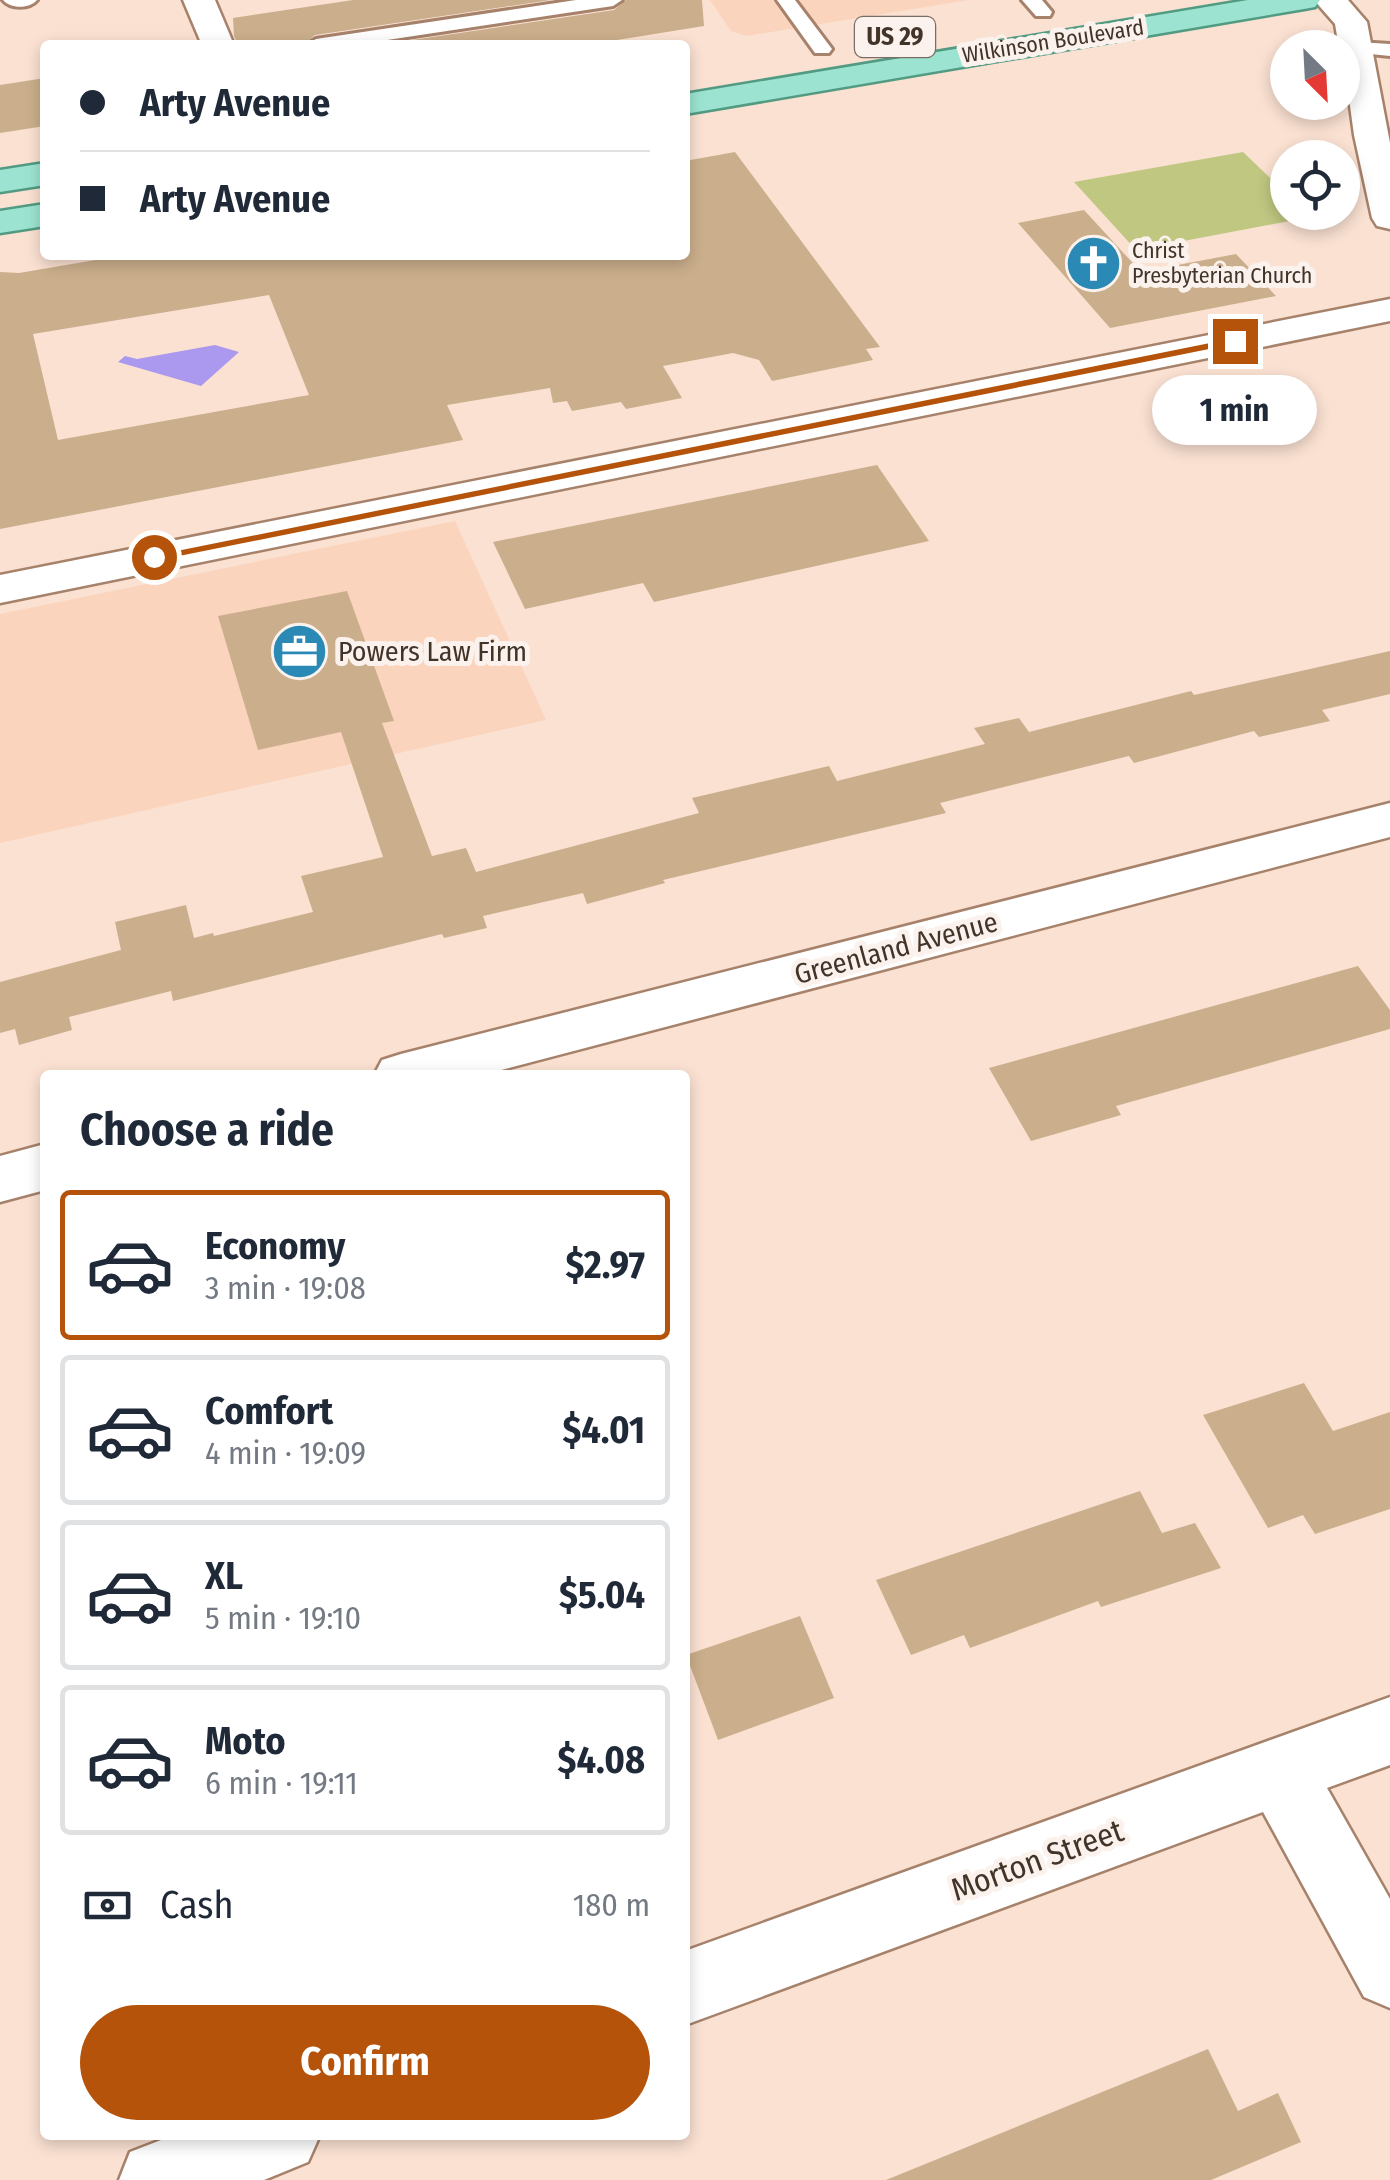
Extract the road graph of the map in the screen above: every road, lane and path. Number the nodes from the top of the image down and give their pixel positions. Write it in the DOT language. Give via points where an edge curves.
graph roads {
  1 [pos="12,0"];
  2 [pos="28,0"];
  3 [pos="200,0"];
  4 [pos="461,0"];
  5 [pos="613,0"];
  6 [pos="786,0"];
  7 [pos="1304,0"];
  8 [pos="1330,0"];
  9 [pos="475,22"];
  10 [pos="216,40"];
  11 [pos="351,40"];
  12 [pos="856,43"];
  13 [pos="822,49"];
  14 [pos="1374,49"];
  15 [pos="783,55"];
  16 [pos="690,103"];
  17 [pos="1380,136"];
  18 [pos="40,175"];
  19 [pos="0,182"];
  20 [pos="40,215"];
  21 [pos="1390,218"];
  22 [pos="0,222"];
  23 [pos="1390,310"];
  24 [pos="0,589"];
  25 [pos="1390,820"];
  26 [pos="420,1070"];
  27 [pos="40,1168"];
  28 [pos="0,1179"];
  29 [pos="1390,1732"];
  30 [pos="1279,1772"];
  31 [pos="1390,1971"];
  32 [pos="690,1986"];
  33 [pos="268,2140"];
  34 [pos="158,2180"];
  1 -- 2 [label="lane"];
  3 -- 10 [label="street"];
  4 -- 9 [label="lane"];
  5 -- 9 [label="lane"];
  6 -- 13 [label="lane"];
  7 -- 16 [label="main road, Wilkinson Boulevard / US 29"];
  8 -- 14 [label="street"];
  9 -- 11 [label="lane"];
  12 -- 13 [label="main road, US 29"];
  13 -- 15 [label="main road, US 29"];
  14 -- 17 [label="street"];
  17 -- 21 [label="street"];
  18 -- 19 [label="main road"];
  20 -- 22 [label="main road"];
  23 -- 24 [label="street"];
  25 -- 26 [label="street, Greenland Avenue"];
  27 -- 28 [label="street"];
  29 -- 30 [label="street, Morton Street"];
  30 -- 31 [label="street"];
  30 -- 32 [label="street, Morton Street"];
  33 -- 34 [label="street"];
}
